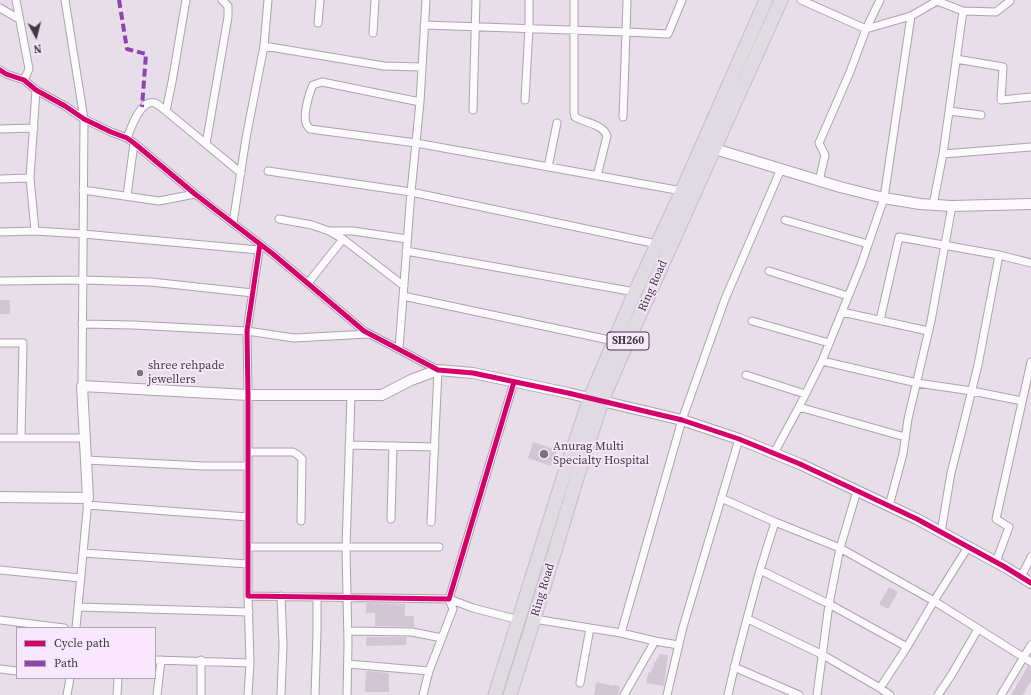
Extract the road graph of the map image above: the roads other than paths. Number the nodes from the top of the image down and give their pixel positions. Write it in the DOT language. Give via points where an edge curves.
graph roads {
  1 [pos="16,0"];
  2 [pos="65,0"];
  3 [pos="186,0"];
  4 [pos="222,0"];
  5 [pos="268,0"];
  6 [pos="320,0"];
  7 [pos="375,0"];
  8 [pos="426,0"];
  9 [pos="476,0"];
  10 [pos="529,0"];
  11 [pos="574,0"];
  12 [pos="627,0"];
  13 [pos="682,0"];
  14 [pos="766,0"];
  15 [pos="781,0"];
  16 [pos="800,0"];
  17 [pos="880,0"];
  18 [pos="1010,0"];
  19 [pos="937,1"];
  20 [pos="0,8"];
  21 [pos="963,11"];
  22 [pos="912,16"];
  23 [pos="19,19"];
  24 [pos="318,23"];
  25 [pos="424,25"];
  26 [pos="475,27"];
  27 [pos="529,28"];
  28 [pos="866,29"];
  29 [pos="574,30"];
  30 [pos="626,32"];
  31 [pos="372,33"];
  32 [pos="264,46"];
  33 [pos="956,59"];
  34 [pos="422,67"];
  35 [pos="2,74"];
  36 [pos="24,80"];
  37 [pos="36,90"];
  38 [pos="1031,97"];
  39 [pos="525,100"];
  40 [pos="420,102"];
  41 [pos="473,110"];
  42 [pos="166,111"];
  43 [pos="949,111"];
  44 [pos="982,115"];
  45 [pos="623,117"];
  46 [pos="84,119"];
  47 [pos="557,123"];
  48 [pos="0,128"];
  49 [pos="34,128"];
  50 [pos="127,138"];
  51 [pos="134,143"];
  52 [pos="416,143"];
  53 [pos="206,144"];
  54 [pos="1031,147"];
  55 [pos="715,149"];
  56 [pos="943,154"];
  57 [pos="548,167"];
  58 [pos="781,169"];
  59 [pos="268,171"];
  60 [pos="241,173"];
  61 [pos="597,176"];
  62 [pos="30,178"];
  63 [pos="0,179"];
  64 [pos="819,181"];
  65 [pos="83,190"];
  66 [pos="682,191"];
  67 [pos="411,192"];
  68 [pos="195,194"];
  69 [pos="127,196"];
  70 [pos="884,198"];
  71 [pos="1031,204"];
  72 [pos="933,205"];
  73 [pos="952,206"];
  74 [pos="279,219"];
  75 [pos="785,220"];
  76 [pos="233,223"];
  77 [pos="35,231"];
  78 [pos="329,231"];
  79 [pos="0,232"];
  80 [pos="83,234"];
  81 [pos="343,239"];
  82 [pos="407,239"];
  83 [pos="657,244"];
  84 [pos="868,244"];
  85 [pos="945,245"];
  86 [pos="259,247"];
  87 [pos="406,251"];
  88 [pos="999,255"];
  89 [pos="1031,264"];
  90 [pos="769,271"];
  91 [pos="82,280"];
  92 [pos="0,281"];
  93 [pos="308,283"];
  94 [pos="404,286"];
  95 [pos="636,292"];
  96 [pos="253,293"];
  97 [pos="403,296"];
  98 [pos="848,296"];
  99 [pos="842,312"];
  100 [pos="880,320"];
  101 [pos="752,321"];
  102 [pos="82,324"];
  103 [pos="247,331"];
  104 [pos="928,331"];
  105 [pos="369,334"];
  106 [pos="614,341"];
  107 [pos="0,343"];
  108 [pos="829,343"];
  109 [pos="399,349"];
  110 [pos="822,361"];
  111 [pos="1031,362"];
  112 [pos="438,370"];
  113 [pos="746,375"];
  114 [pos="514,382"];
  115 [pos="916,383"];
  116 [pos="82,386"];
  117 [pos="1028,390"];
  118 [pos="972,391"];
  119 [pos="806,394"];
  120 [pos="248,395"];
  121 [pos="351,395"];
  122 [pos="596,400"];
  123 [pos="1022,401"];
  124 [pos="799,407"];
  125 [pos="682,420"];
  126 [pos="905,437"];
  127 [pos="0,438"];
  128 [pos="21,438"];
  129 [pos="84,438"];
  130 [pos="739,439"];
  131 [pos="349,445"];
  132 [pos="393,446"];
  133 [pos="435,447"];
  134 [pos="248,452"];
  135 [pos="774,453"];
  136 [pos="86,460"];
  137 [pos="248,466"];
  138 [pos="857,491"];
  139 [pos="0,497"];
  140 [pos="721,498"];
  141 [pos="88,501"];
  142 [pos="889,506"];
  143 [pos="248,517"];
  144 [pos="391,519"];
  145 [pos="301,521"];
  146 [pos="431,522"];
  147 [pos="775,522"];
  148 [pos="941,532"];
  149 [pos="439,546"];
  150 [pos="346,547"];
  151 [pos="968,547"];
  152 [pos="248,548"];
  153 [pos="840,548"];
  154 [pos="83,553"];
  155 [pos="1031,557"];
  156 [pos="996,562"];
  157 [pos="248,564"];
  158 [pos="0,570"];
  159 [pos="760,570"];
  160 [pos="1021,577"];
  161 [pos="80,578"];
  162 [pos="1031,583"];
  163 [pos="248,596"];
  164 [pos="281,596"];
  165 [pos="317,597"];
  166 [pos="348,597"];
  167 [pos="449,599"];
  168 [pos="934,601"];
  169 [pos="829,604"];
  170 [pos="78,606"];
  171 [pos="249,612"];
  172 [pos="534,619"];
  173 [pos="748,619"];
  174 [pos="0,620"];
  175 [pos="519,620"];
  176 [pos="56,627"];
  177 [pos="76,627"];
  178 [pos="590,628"];
  179 [pos="978,628"];
  180 [pos="348,631"];
  181 [pos="621,632"];
  182 [pos="442,638"];
  183 [pos="655,641"];
  184 [pos="678,645"];
  185 [pos="1031,645"];
  186 [pos="906,647"];
  187 [pos="823,655"];
  188 [pos="1023,657"];
  189 [pos="158,660"];
  190 [pos="201,660"];
  191 [pos="1031,662"];
  192 [pos="250,663"];
  193 [pos="348,664"];
  194 [pos="734,667"];
  195 [pos="0,669"];
  196 [pos="16,671"];
  197 [pos="429,671"];
  198 [pos="70,679"];
  199 [pos="118,679"];
  200 [pos="580,682"];
  201 [pos="880,688"];
  202 [pos="784,692"];
  203 [pos="67,695"];
  204 [pos="117,695"];
  205 [pos="157,695"];
  206 [pos="201,695"];
  207 [pos="248,695"];
  208 [pos="281,695"];
  209 [pos="315,695"];
  210 [pos="347,695"];
  211 [pos="423,695"];
  212 [pos="495,695"];
  213 [pos="510,695"];
  214 [pos="624,695"];
  215 [pos="667,695"];
  216 [pos="728,695"];
  217 [pos="799,695"];
  218 [pos="817,695"];
  219 [pos="890,695"];
  220 [pos="938,695"];
  221 [pos="1001,695"];
  1 -- 23 [label="street"];
  2 -- 46 [label="street"];
  3 -- 42 [label="street"];
  4 -- 53 [label="street" via="228,6 228,17"];
  5 -- 32 [label="street"];
  6 -- 24 [label="street"];
  7 -- 31 [label="street"];
  8 -- 25 [label="street"];
  9 -- 26 [label="street"];
  10 -- 27 [label="street"];
  11 -- 29 [label="street"];
  12 -- 30 [label="street"];
  13 -- 30 [label="street" via="668,34"];
  14 -- 66 [label="highway, Ring Road / SH260"];
  15 -- 55 [label="highway, Ring Road / SH260"];
  16 -- 28 [label="street"];
  17 -- 28 [label="street"];
  18 -- 21 [label="street" via="996,12"];
  19 -- 21 [label="street"];
  19 -- 22 [label="street"];
  20 -- 23 [label="street"];
  21 -- 33 [label="street"];
  22 -- 28 [label="street"];
  22 -- 70 [label="street"];
  23 -- 36 [label="street" via="29,69"];
  25 -- 26 [label="street"];
  25 -- 34 [label="street"];
  26 -- 27 [label="street"];
  26 -- 41 [label="street"];
  27 -- 29 [label="street"];
  27 -- 39 [label="street"];
  28 -- 64 [label="street" via="819,143 825,155"];
  29 -- 30 [label="street"];
  29 -- 61 [label="street" via="575,117 602,128 607,136"];
  30 -- 45 [label="street"];
  32 -- 34 [label="street" via="384,66"];
  32 -- 60 [label="street"];
  33 -- 38 [label="street" via="1003,67 1001,100"];
  33 -- 43 [label="street"];
  34 -- 40 [label="street"];
  35 -- 36 [label="street"];
  36 -- 37 [label="street"];
  37 -- 46 [label="street"];
  37 -- 49 [label="street"];
  40 -- 52 [label="street"];
  40 -- 52 [label="street" via="322,82 313,85 306,106 305,121 310,128"];
  42 -- 50 [label="street" via="154,103 142,107"];
  42 -- 53 [label="street"];
  43 -- 44 [label="street"];
  43 -- 56 [label="street"];
  46 -- 50 [label="street"];
  46 -- 65 [label="street"];
  47 -- 57 [label="street"];
  48 -- 49 [label="street"];
  49 -- 62 [label="street"];
  50 -- 51 [label="street"];
  51 -- 68 [label="street"];
  51 -- 69 [label="street"];
  52 -- 57 [label="street"];
  52 -- 67 [label="street"];
  53 -- 60 [label="street"];
  54 -- 56 [label="street"];
  55 -- 58 [label="street"];
  55 -- 122 [label="highway, Ring Road / SH260" via="621,357"];
  56 -- 72 [label="street"];
  57 -- 61 [label="street"];
  58 -- 64 [label="street"];
  58 -- 125 [label="street" via="726,299"];
  59 -- 67 [label="street"];
  60 -- 76 [label="street"];
  61 -- 66 [label="street"];
  62 -- 63 [label="street"];
  62 -- 77 [label="street"];
  64 -- 70 [label="street"];
  65 -- 69 [label="street"];
  65 -- 80 [label="street"];
  66 -- 83 [label="highway, Ring Road / SH260"];
  67 -- 82 [label="street"];
  67 -- 83 [label="street"];
  68 -- 69 [label="street" via="159,201"];
  68 -- 76 [label="street"];
  70 -- 72 [label="street"];
  70 -- 84 [label="street"];
  71 -- 73 [label="street"];
  72 -- 73 [label="street"];
  73 -- 85 [label="street"];
  74 -- 78 [label="street"];
  75 -- 84 [label="street"];
  76 -- 86 [label="street"];
  77 -- 79 [label="street"];
  77 -- 80 [label="street"];
  78 -- 81 [label="street"];
  78 -- 82 [label="street" via="353,230"];
  80 -- 86 [label="street"];
  80 -- 91 [label="street"];
  81 -- 93 [label="street"];
  81 -- 94 [label="street"];
  82 -- 87 [label="street"];
  83 -- 95 [label="highway, Ring Road / SH260"];
  84 -- 98 [label="street"];
  85 -- 88 [label="street"];
  85 -- 100 [label="street" via="899,237"];
  85 -- 104 [label="street"];
  86 -- 93 [label="street"];
  86 -- 96 [label="street"];
  87 -- 94 [label="street"];
  87 -- 95 [label="street"];
  88 -- 89 [label="street"];
  88 -- 118 [label="street"];
  90 -- 98 [label="street"];
  91 -- 92 [label="street"];
  91 -- 96 [label="street" via="151,282"];
  91 -- 102 [label="street"];
  93 -- 105 [label="street"];
  94 -- 97 [label="street"];
  95 -- 106 [label="highway, Ring Road / SH260"];
  96 -- 103 [label="street"];
  97 -- 106 [label="street"];
  97 -- 109 [label="street"];
  98 -- 99 [label="street"];
  99 -- 100 [label="street"];
  99 -- 108 [label="street"];
  100 -- 104 [label="street"];
  101 -- 108 [label="street"];
  102 -- 103 [label="street"];
  102 -- 116 [label="street"];
  103 -- 105 [label="street" via="294,338"];
  103 -- 120 [label="street"];
  104 -- 115 [label="street"];
  105 -- 109 [label="street"];
  106 -- 122 [label="highway, Ring Road / SH260"];
  107 -- 128 [label="street" via="23,343"];
  108 -- 110 [label="street"];
  109 -- 112 [label="street"];
  110 -- 115 [label="street"];
  110 -- 119 [label="street"];
  111 -- 117 [label="street"];
  112 -- 114 [label="street"];
  112 -- 121 [label="street" via="382,394"];
  112 -- 133 [label="street"];
  113 -- 119 [label="street"];
  114 -- 122 [label="street"];
  114 -- 167 [label="street"];
  115 -- 118 [label="street"];
  115 -- 126 [label="street"];
  116 -- 120 [label="street"];
  116 -- 129 [label="street"];
  117 -- 123 [label="street"];
  118 -- 123 [label="street"];
  118 -- 148 [label="street" via="951,473"];
  119 -- 124 [label="street"];
  120 -- 121 [label="street"];
  120 -- 134 [label="street"];
  121 -- 131 [label="street"];
  122 -- 125 [label="street"];
  122 -- 172 [label="highway, Ring Road / SH260" via="577,478"];
  122 -- 175 [label="highway, Ring Road / SH260" via="563,478"];
  123 -- 156 [label="street" via="996,519 1010,527"];
  124 -- 126 [label="street"];
  124 -- 135 [label="street"];
  125 -- 130 [label="street"];
  125 -- 181 [label="street"];
  126 -- 142 [label="street"];
  127 -- 128 [label="street"];
  128 -- 129 [label="street"];
  129 -- 136 [label="street"];
  130 -- 135 [label="street"];
  130 -- 140 [label="street"];
  131 -- 132 [label="street"];
  131 -- 150 [label="street"];
  132 -- 133 [label="street"];
  132 -- 144 [label="street"];
  133 -- 146 [label="street"];
  134 -- 137 [label="street"];
  134 -- 145 [label="street" via="293,452 302,459"];
  135 -- 138 [label="street"];
  136 -- 137 [label="street"];
  136 -- 141 [label="street"];
  137 -- 143 [label="street"];
  138 -- 142 [label="street"];
  138 -- 153 [label="street"];
  139 -- 141 [label="street"];
  140 -- 147 [label="street"];
  140 -- 184 [label="street"];
  141 -- 143 [label="street"];
  141 -- 154 [label="street"];
  142 -- 148 [label="street"];
  143 -- 152 [label="street"];
  147 -- 153 [label="street"];
  147 -- 159 [label="street"];
  148 -- 151 [label="street"];
  149 -- 150 [label="street"];
  150 -- 152 [label="street"];
  150 -- 166 [label="street"];
  151 -- 156 [label="street"];
  151 -- 168 [label="street"];
  152 -- 157 [label="street"];
  153 -- 168 [label="street"];
  153 -- 169 [label="street"];
  154 -- 157 [label="street"];
  154 -- 161 [label="street"];
  155 -- 160 [label="street"];
  156 -- 160 [label="street"];
  157 -- 163 [label="street"];
  158 -- 161 [label="street"];
  159 -- 169 [label="street"];
  159 -- 173 [label="street"];
  160 -- 162 [label="street"];
  161 -- 170 [label="street"];
  163 -- 164 [label="street"];
  163 -- 171 [label="street"];
  164 -- 165 [label="street"];
  164 -- 208 [label="street"];
  165 -- 166 [label="street"];
  165 -- 209 [label="street"];
  166 -- 167 [label="street"];
  166 -- 180 [label="street"];
  167 -- 175 [label="street"];
  167 -- 182 [label="street" via="453,609"];
  168 -- 179 [label="street"];
  168 -- 186 [label="street"];
  169 -- 186 [label="street"];
  169 -- 187 [label="street"];
  170 -- 171 [label="street"];
  170 -- 177 [label="street"];
  171 -- 192 [label="street"];
  172 -- 178 [label="street"];
  172 -- 213 [label="highway, Ring Road / SH260"];
  173 -- 187 [label="street"];
  173 -- 194 [label="street"];
  174 -- 176 [label="street"];
  175 -- 212 [label="highway, Ring Road / SH260"];
  178 -- 181 [label="street"];
  178 -- 200 [label="street"];
  179 -- 188 [label="street"];
  179 -- 220 [label="street"];
  180 -- 182 [label="street" via="412,632"];
  180 -- 193 [label="street"];
  181 -- 183 [label="street"];
  182 -- 197 [label="street"];
  183 -- 184 [label="street"];
  183 -- 214 [label="street"];
  184 -- 215 [label="street"];
  185 -- 188 [label="street"];
  186 -- 201 [label="street"];
  187 -- 201 [label="street"];
  187 -- 218 [label="street"];
  188 -- 191 [label="street"];
  188 -- 221 [label="street"];
  189 -- 190 [label="street"];
  189 -- 205 [label="street"];
  190 -- 192 [label="street"];
  190 -- 206 [label="street"];
  192 -- 207 [label="street"];
  193 -- 197 [label="street"];
  193 -- 210 [label="street"];
  194 -- 202 [label="street"];
  194 -- 216 [label="street"];
  195 -- 196 [label="street"];
  197 -- 211 [label="street"];
  198 -- 203 [label="street"];
  199 -- 204 [label="street"];
  201 -- 219 [label="street"];
  202 -- 217 [label="street"];
}
